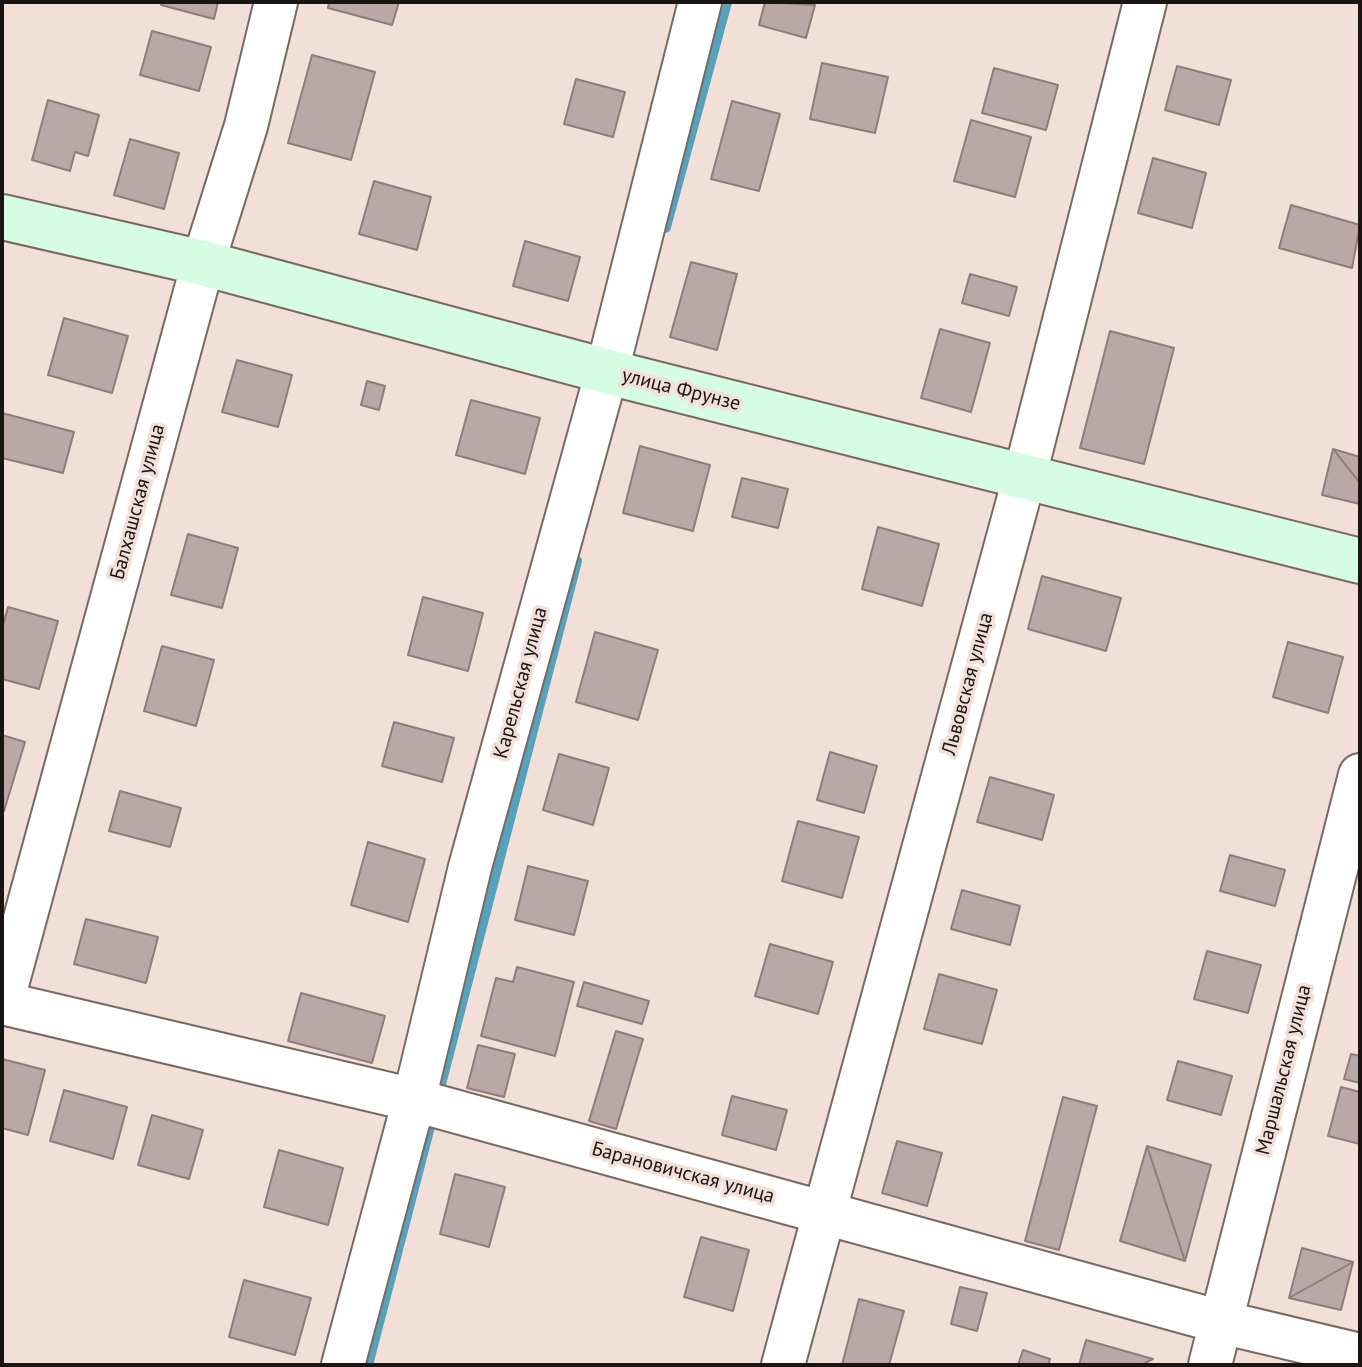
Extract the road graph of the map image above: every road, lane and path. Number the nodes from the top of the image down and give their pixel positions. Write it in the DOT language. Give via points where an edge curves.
graph roads {
  1 [pos="276,2"];
  2 [pos="700,2"];
  3 [pos="1145,2"];
  4 [pos="2,217"];
  5 [pos="203,263"];
  6 [pos="607,371"];
  7 [pos="1025,475"];
  8 [pos="1360,561"];
  9 [pos="1360,775"];
  10 [pos="2,1003"];
  11 [pos="414,1100"];
  12 [pos="823,1211"];
  13 [pos="1221,1322"];
  14 [pos="1360,1355"];
  15 [pos="343,1365"];
  16 [pos="783,1365"];
  17 [pos="1210,1365"];
  1 -- 5 [label="street, Балхашская улица" via="246,126"];
  2 -- 6 [label="street, Карельская улица"];
  3 -- 7 [label="street, Львовская улица"];
  4 -- 5 [label="street, улица Фрунзе"];
  5 -- 6 [label="street, улица Фрунзе"];
  5 -- 10 [label="street, Балхашская улица"];
  6 -- 7 [label="street, улица Фрунзе"];
  6 -- 11 [label="street, Карельская улица" via="470,867"];
  7 -- 8 [label="street, улица Фрунзе"];
  7 -- 12 [label="street, Львовская улица"];
  9 -- 13 [label="street, Маршальская улица"];
  10 -- 11 [label="street, Барановичская улица"];
  11 -- 12 [label="street, Барановичская улица"];
  11 -- 15 [label="street, Карельская улица"];
  12 -- 13 [label="street, Барановичская улица"];
  12 -- 16 [label="street, Львовская улица"];
  13 -- 14 [label="street, Барановичская улица"];
  13 -- 17 [label="street, Маршальская улица"];
}
